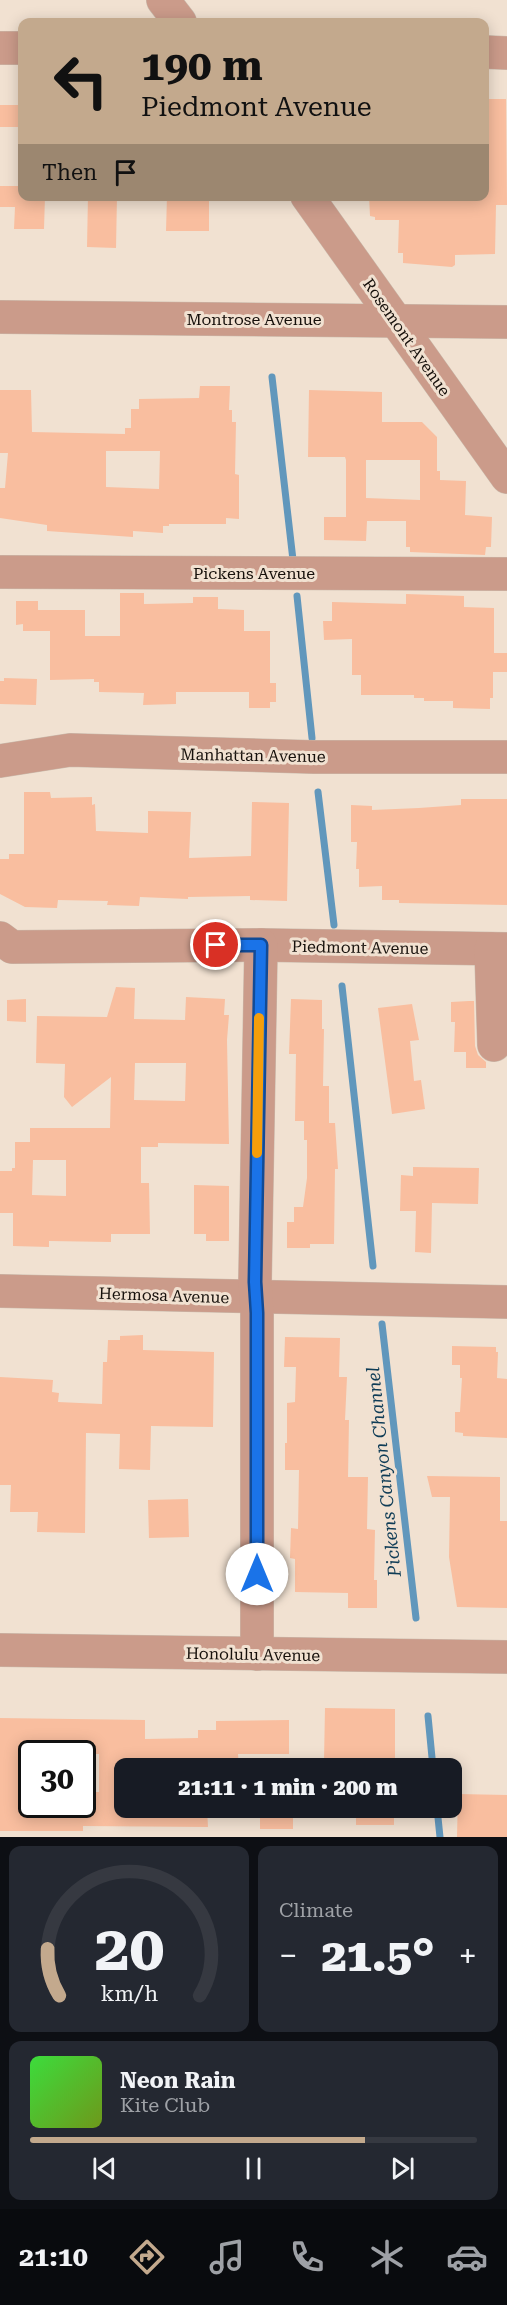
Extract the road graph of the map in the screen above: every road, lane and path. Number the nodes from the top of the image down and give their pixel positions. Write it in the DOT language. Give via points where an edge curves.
graph roads {
  1 [pos="164,0"];
  2 [pos="177,18"];
  3 [pos="0,48"];
  4 [pos="18,48"];
  5 [pos="489,52"];
  6 [pos="507,53"];
  7 [pos="311,201"];
  8 [pos="0,316"];
  9 [pos="395,320"];
  10 [pos="507,322"];
  11 [pos="507,477"];
  12 [pos="0,572"];
  13 [pos="507,574"];
  14 [pos="507,757"];
  15 [pos="0,761"];
  16 [pos="0,938"];
  17 [pos="261,945"];
  18 [pos="499,949"];
  19 [pos="494,1045"];
  20 [pos="0,1291"];
  21 [pos="257,1298"];
  22 [pos="507,1302"];
  23 [pos="0,1650"];
  24 [pos="258,1654"];
  25 [pos="507,1657"];
  1 -- 2 [label="street"];
  3 -- 4 [label="street"];
  5 -- 6 [label="street"];
  7 -- 9 [label="street, Rosemont Avenue"];
  8 -- 9 [label="street, Montrose Avenue"];
  9 -- 10 [label="street, Montrose Avenue"];
  9 -- 11 [label="street, Rosemont Avenue"];
  12 -- 13 [label="street, Pickens Avenue"];
  14 -- 15 [label="street, Manhattan Avenue" via="314,757 70,750"];
  16 -- 17 [label="street, Piedmont Avenue" via="12,947"];
  17 -- 18 [label="street, Piedmont Avenue"];
  17 -- 21 [label="street"];
  18 -- 19 [label="street"];
  20 -- 21 [label="street, Hermosa Avenue"];
  21 -- 22 [label="street, Hermosa Avenue"];
  21 -- 24 [label="street"];
  23 -- 24 [label="street, Honolulu Avenue"];
  24 -- 25 [label="street, Honolulu Avenue"];
}
